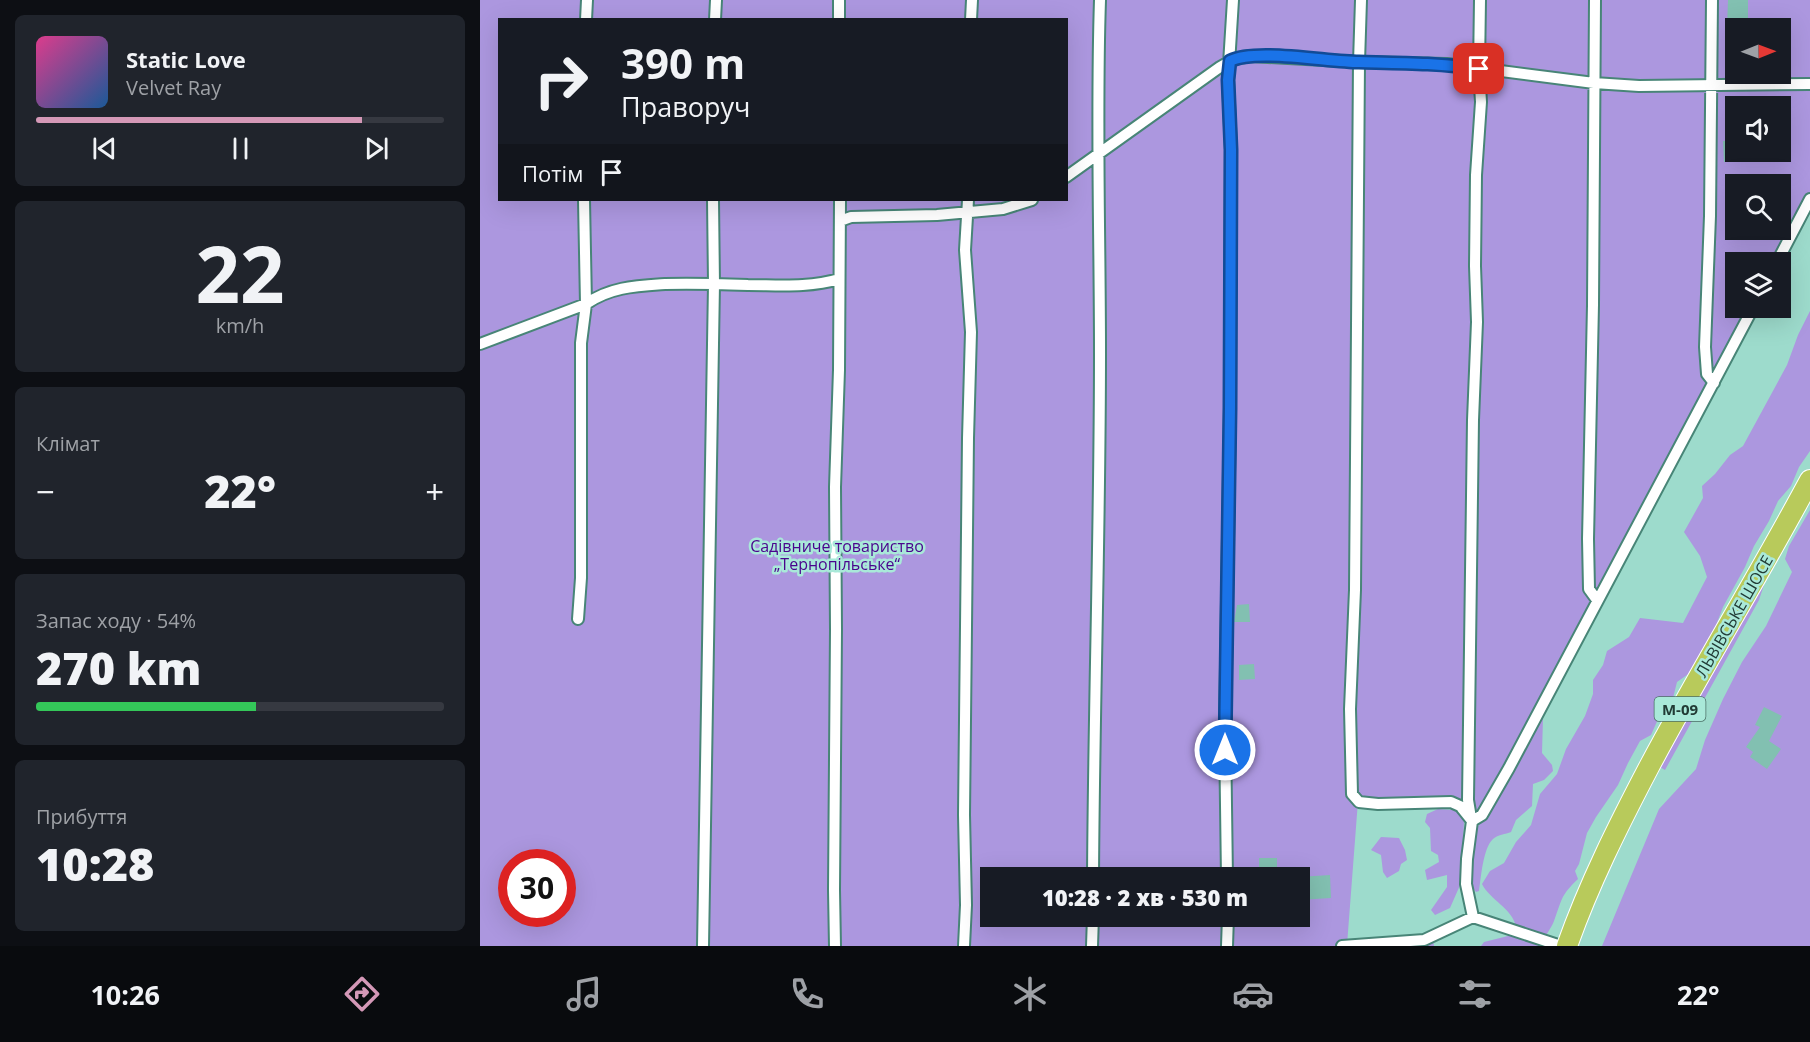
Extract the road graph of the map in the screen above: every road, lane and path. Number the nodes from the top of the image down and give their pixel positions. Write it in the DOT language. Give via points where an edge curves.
graph roads {
  1 [pos="586,0"];
  2 [pos="716,0"];
  3 [pos="839,0"];
  4 [pos="972,0"];
  5 [pos="1100,0"];
  6 [pos="1233,0"];
  7 [pos="1362,0"];
  8 [pos="1480,0"];
  9 [pos="1594,0"];
  10 [pos="1712,0"];
  11 [pos="586,18"];
  12 [pos="715,18"];
  13 [pos="839,18"];
  14 [pos="972,18"];
  15 [pos="1230,61"];
  16 [pos="1359,62"];
  17 [pos="1479,69"];
  18 [pos="1594,83"];
  19 [pos="1711,84"];
  20 [pos="1810,84"];
  21 [pos="1098,153"];
  22 [pos="1068,176"];
  23 [pos="1810,199"];
  24 [pos="584,201"];
  25 [pos="713,201"];
  26 [pos="840,201"];
  27 [pos="968,201"];
  28 [pos="1028,201"];
  29 [pos="967,212"];
  30 [pos="840,221"];
  31 [pos="1782,252"];
  32 [pos="839,279"];
  33 [pos="714,284"];
  34 [pos="586,304"];
  35 [pos="1748,318"];
  36 [pos="480,344"];
  37 [pos="1714,383"];
  38 [pos="1810,480"];
  39 [pos="1597,600"];
  40 [pos="578,619"];
  41 [pos="1472,821"];
  42 [pos="1093,867"];
  43 [pos="1227,867"];
  44 [pos="1473,917"];
  45 [pos="1093,927"];
  46 [pos="1228,927"];
  47 [pos="1433,941"];
  48 [pos="703,946"];
  49 [pos="835,946"];
  50 [pos="964,946"];
  51 [pos="1092,946"];
  52 [pos="1227,946"];
  53 [pos="1342,946"];
  54 [pos="1347,946"];
  55 [pos="1561,946"];
  56 [pos="1567,946"];
  1 -- 11 [label="street"];
  2 -- 12 [label="street"];
  3 -- 13 [label="street"];
  4 -- 14 [label="street"];
  5 -- 21 [label="street"];
  6 -- 15 [label="street"];
  7 -- 16 [label="street"];
  8 -- 17 [label="street"];
  9 -- 18 [label="street"];
  10 -- 19 [label="street"];
  15 -- 16 [label="street" via="1250,56"];
  15 -- 21 [label="street"];
  15 -- 43 [label="street"];
  16 -- 17 [label="street" via="1448,64"];
  16 -- 41 [label="street" via="1352,794 1359,802 1378,804 1451,802 1460,806"];
  17 -- 18 [label="street"];
  17 -- 41 [label="street" via="1468,800"];
  18 -- 19 [label="street"];
  18 -- 39 [label="street" via="1588,540 1589,589"];
  19 -- 20 [label="street"];
  19 -- 37 [label="street" via="1705,347 1707,374"];
  21 -- 22 [label="street"];
  21 -- 42 [label="street" via="1100,411"];
  23 -- 31 [label="street"];
  24 -- 34 [label="street"];
  25 -- 33 [label="street"];
  26 -- 30 [label="street"];
  27 -- 29 [label="street"];
  28 -- 29 [label="street"];
  29 -- 30 [label="street" via="873,215"];
  29 -- 50 [label="street" via="965,250 971,332"];
  30 -- 32 [label="street"];
  32 -- 33 [label="street" via="787,286"];
  32 -- 49 [label="street"];
  33 -- 34 [label="street" via="627,286 598,295"];
  33 -- 48 [label="street"];
  34 -- 36 [label="street"];
  34 -- 40 [label="street" via="580,343"];
  35 -- 37 [label="street"];
  37 -- 39 [label="street"];
  38 -- 56 [label="highway, ЛЬВІВСЬКЕ ШОСЕ / М-09" via="1637,790 1600,864"];
  39 -- 41 [label="street" via="1509,768 1482,815"];
  41 -- 44 [label="street" via="1466,884"];
  44 -- 47 [label="street"];
  44 -- 55 [label="street"];
  45 -- 51 [label="street"];
  46 -- 52 [label="street"];
  47 -- 54 [label="street"];
  53 -- 54 [label="street"];
}
